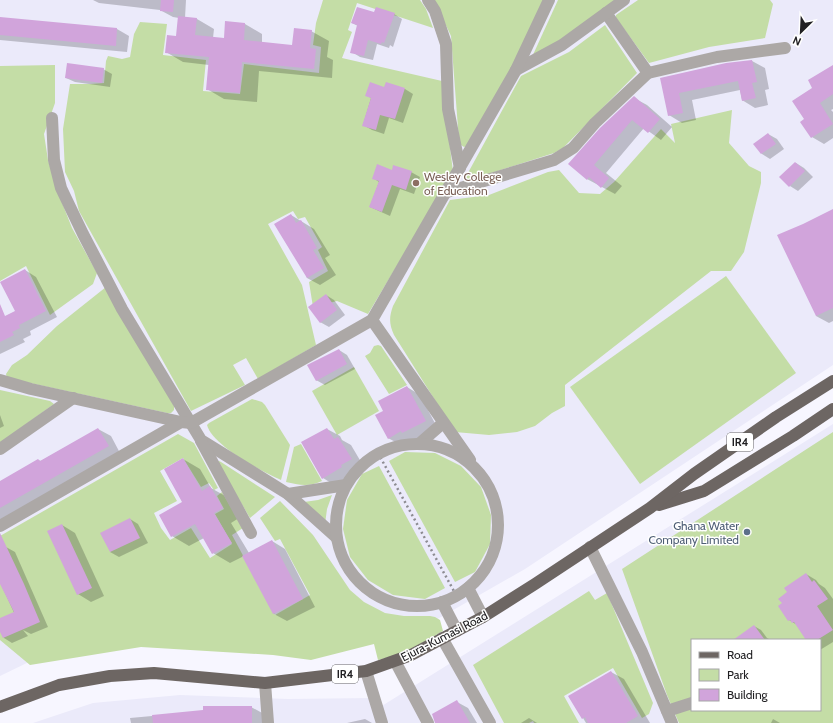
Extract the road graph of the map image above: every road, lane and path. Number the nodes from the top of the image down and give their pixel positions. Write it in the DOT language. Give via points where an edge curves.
graph roads {
  1 [pos="428,0"];
  2 [pos="549,0"];
  3 [pos="624,0"];
  4 [pos="606,13"];
  5 [pos="785,48"];
  6 [pos="516,70"];
  7 [pos="648,73"];
  8 [pos="52,118"];
  9 [pos="460,168"];
  10 [pos="447,192"];
  11 [pos="372,320"];
  12 [pos="0,380"];
  13 [pos="833,381"];
  14 [pos="73,398"];
  15 [pos="833,409"];
  16 [pos="186,423"];
  17 [pos="443,423"];
  18 [pos="201,440"];
  19 [pos="419,444"];
  20 [pos="0,449"];
  21 [pos="378,453"];
  22 [pos="479,473"];
  23 [pos="346,485"];
  24 [pos="288,494"];
  25 [pos="650,508"];
  26 [pos="0,526"];
  27 [pos="252,533"];
  28 [pos="336,537"];
  29 [pos="590,547"];
  30 [pos="468,588"];
  31 [pos="456,596"];
  32 [pos="442,602"];
  33 [pos="483,617"];
  34 [pos="457,631"];
  35 [pos="442,638"];
  36 [pos="395,661"];
  37 [pos="366,672"];
  38 [pos="266,683"];
  39 [pos="691,703"];
  40 [pos="0,707"];
  41 [pos="667,711"];
  42 [pos="268,723"];
  43 [pos="382,723"];
  44 [pos="428,723"];
  45 [pos="490,723"];
  46 [pos="672,723"];
  1 -- 9 [label="lane" via="436,11 446,44 448,110"];
  2 -- 6 [label="lane"];
  3 -- 4 [label="lane"];
  4 -- 6 [label="lane" via="562,45"];
  4 -- 7 [label="lane"];
  5 -- 7 [label="lane" via="717,57"];
  6 -- 9 [label="lane"];
  7 -- 10 [label="lane" via="595,123 573,148 554,160"];
  8 -- 16 [label="lane" via="54,160 61,188 122,309"];
  9 -- 10 [label="lane"];
  10 -- 11 [label="lane"];
  11 -- 16 [label="lane"];
  11 -- 17 [label="lane"];
  12 -- 14 [label="lane"];
  13 -- 25 [label="main road, IR4" via="699,470"];
  14 -- 16 [label="lane"];
  14 -- 20 [label="lane"];
  15 -- 25 [label="main road, IR4" via="704,491"];
  16 -- 18 [label="lane"];
  16 -- 26 [label="lane"];
  17 -- 19 [label="lane"];
  17 -- 22 [label="lane"];
  18 -- 24 [label="lane"];
  18 -- 27 [label="lane"];
  19 -- 21 [label="lane" via="398,446"];
  19 -- 22 [label="lane" via="441,448 462,458"];
  21 -- 23 [label="lane" via="360,466"];
  21 -- 31 [label="path"];
  22 -- 30 [label="lane" via="492,495 497,514 496,546 485,569"];
  23 -- 24 [label="lane"];
  23 -- 28 [label="lane" via="336,510"];
  24 -- 28 [label="lane"];
  25 -- 29 [label="main road, Ejura-Kumasi Road / IR4"];
  28 -- 32 [label="lane" via="345,564 363,586 387,600 414,606"];
  29 -- 33 [label="main road, Ejura-Kumasi Road / IR4"];
  29 -- 41 [label="lane" via="642,652"];
  30 -- 31 [label="lane"];
  30 -- 33 [label="lane"];
  31 -- 32 [label="lane"];
  32 -- 34 [label="lane"];
  33 -- 34 [label="main road, Ejura-Kumasi Road / IR4"];
  34 -- 35 [label="main road, Ejura-Kumasi Road / IR4"];
  35 -- 36 [label="main road, Ejura-Kumasi Road / IR4"];
  35 -- 45 [label="lane"];
  36 -- 37 [label="main road, Ejura-Kumasi Road / IR4"];
  36 -- 44 [label="lane"];
  37 -- 38 [label="main road, Ejura-Kumasi Road / IR4"];
  37 -- 43 [label="lane"];
  38 -- 40 [label="main road, Ejura-Kumasi Road / IR4" via="154,672 110,676 59,685"];
  38 -- 42 [label="lane"];
  39 -- 41 [label="lane"];
  41 -- 46 [label="lane"];
}
